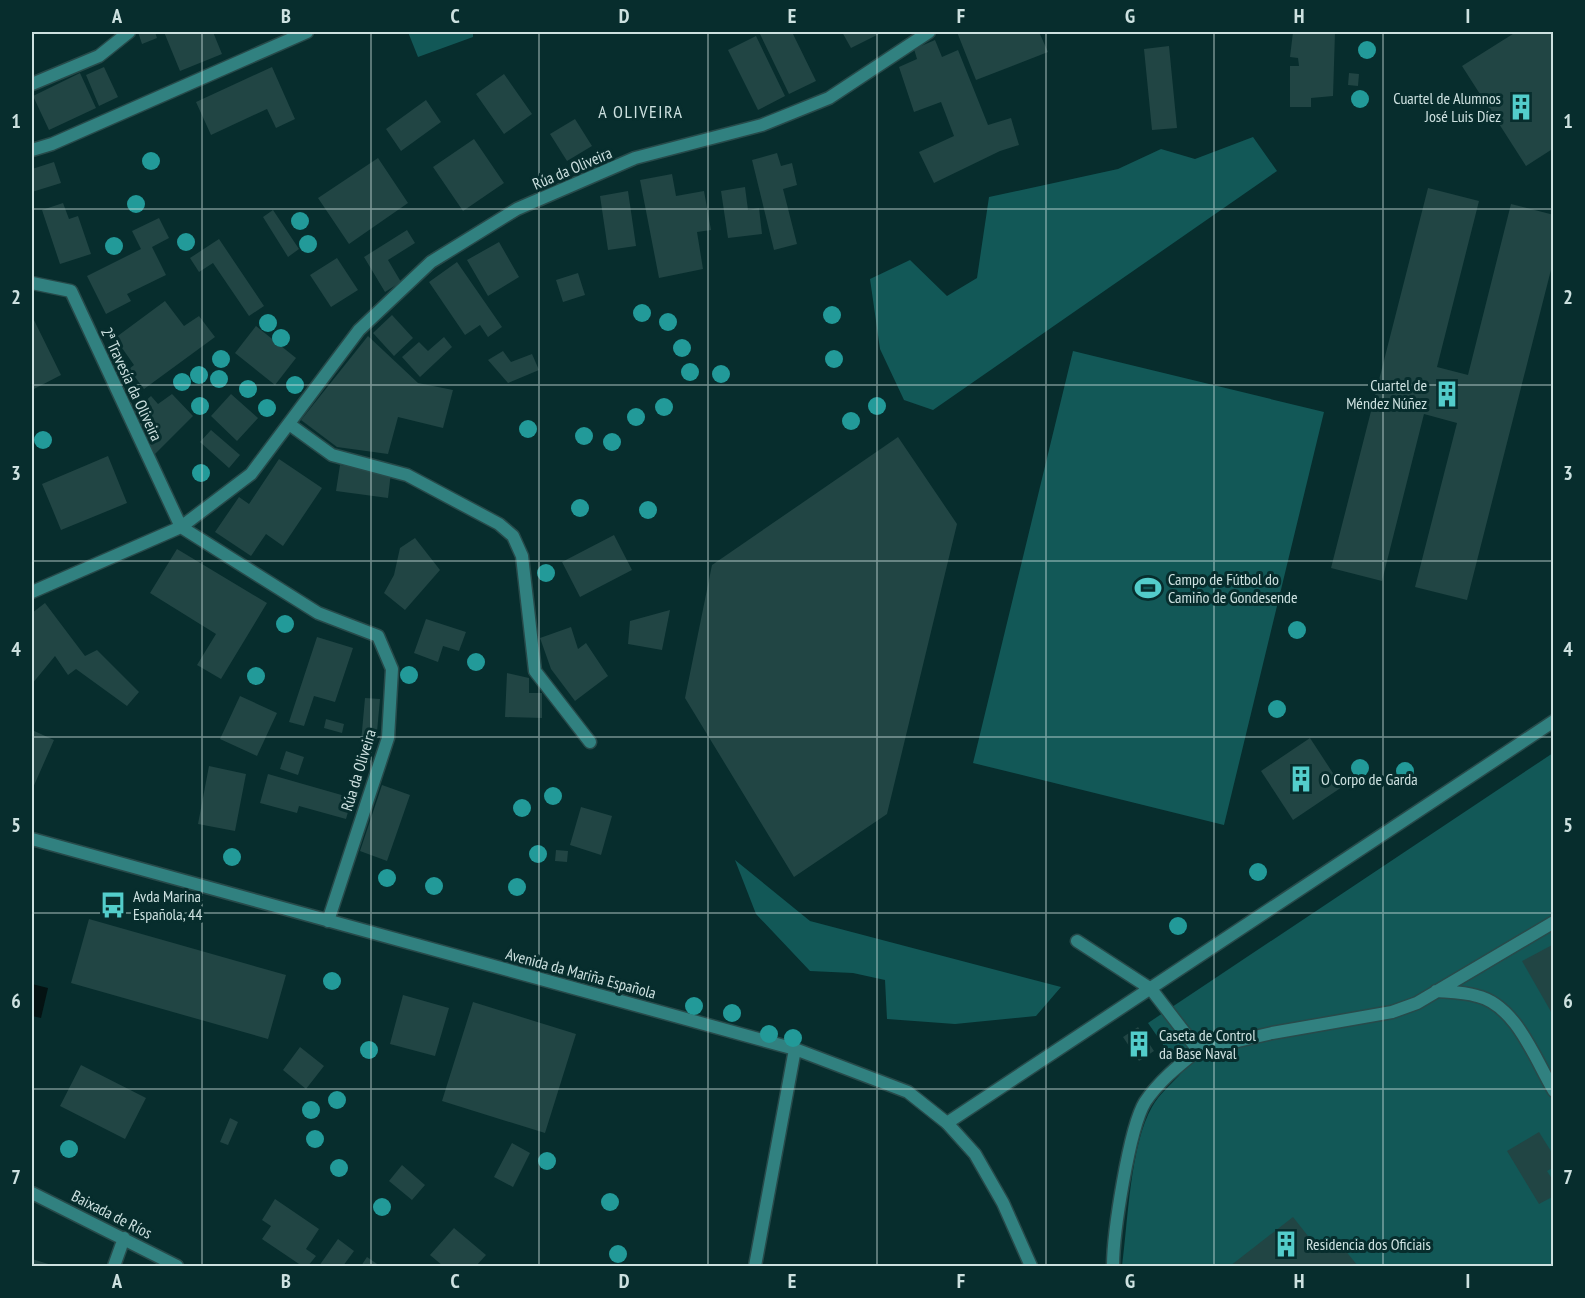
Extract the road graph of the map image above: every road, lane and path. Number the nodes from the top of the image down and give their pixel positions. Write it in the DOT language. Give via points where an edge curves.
graph roads {
  1 [pos="129,32"];
  2 [pos="307,32"];
  3 [pos="929,32"];
  4 [pos="32,84"];
  5 [pos="32,150"];
  6 [pos="32,283"];
  7 [pos="288,424"];
  8 [pos="181,527"];
  9 [pos="32,592"];
  10 [pos="1554,721"];
  11 [pos="590,742"];
  12 [pos="32,839"];
  13 [pos="328,921"];
  14 [pos="1554,922"];
  15 [pos="1077,941"];
  16 [pos="1151,989"];
  17 [pos="1436,991"];
  18 [pos="795,1049"];
  19 [pos="1198,1050"];
  20 [pos="1554,1090"];
  21 [pos="947,1124"];
  22 [pos="32,1193"];
  23 [pos="124,1238"];
  24 [pos="114,1266"];
  25 [pos="177,1266"];
  26 [pos="755,1266"];
  27 [pos="1031,1266"];
  28 [pos="1113,1266"];
  1 -- 4 [label="street" via="99,56"];
  2 -- 5 [label="street"];
  3 -- 7 [label="street, Rúa da Oliveira" via="828,98 762,125 635,158 507,215 431,262 359,330"];
  6 -- 8 [label="street, 2ª Travesía da Oliveira" via="71,291"];
  7 -- 8 [label="street, Rúa da Oliveira" via="251,474"];
  7 -- 11 [label="street" via="332,455 407,475 499,524 513,536 522,556 536,671"];
  8 -- 9 [label="street, Rúa da Oliveira"];
  8 -- 13 [label="street, Rúa da Oliveira" via="318,613 378,636 392,669 387,738"];
  10 -- 16 [label="street"];
  12 -- 13 [label="street, Avenida da Mariña Española"];
  13 -- 18 [label="street, Avenida da Mariña Española"];
  14 -- 17 [label="street"];
  15 -- 16 [label="street"];
  16 -- 19 [label="street"];
  16 -- 21 [label="street"];
  17 -- 19 [label="street" via="1392,1012"];
  17 -- 20 [label="street" via="1479,996 1497,1005 1512,1019"];
  18 -- 21 [label="street, Avenida da Mariña Española" via="908,1092"];
  18 -- 26 [label="street"];
  19 -- 28 [label="street" via="1165,1077 1144,1104 1125,1171"];
  21 -- 27 [label="street, Avenida da Mariña Española" via="975,1154 1003,1203"];
  22 -- 23 [label="street, Baixada de Ríos"];
  23 -- 24 [label="street"];
  23 -- 25 [label="street, Baixada de Ríos"];
}
